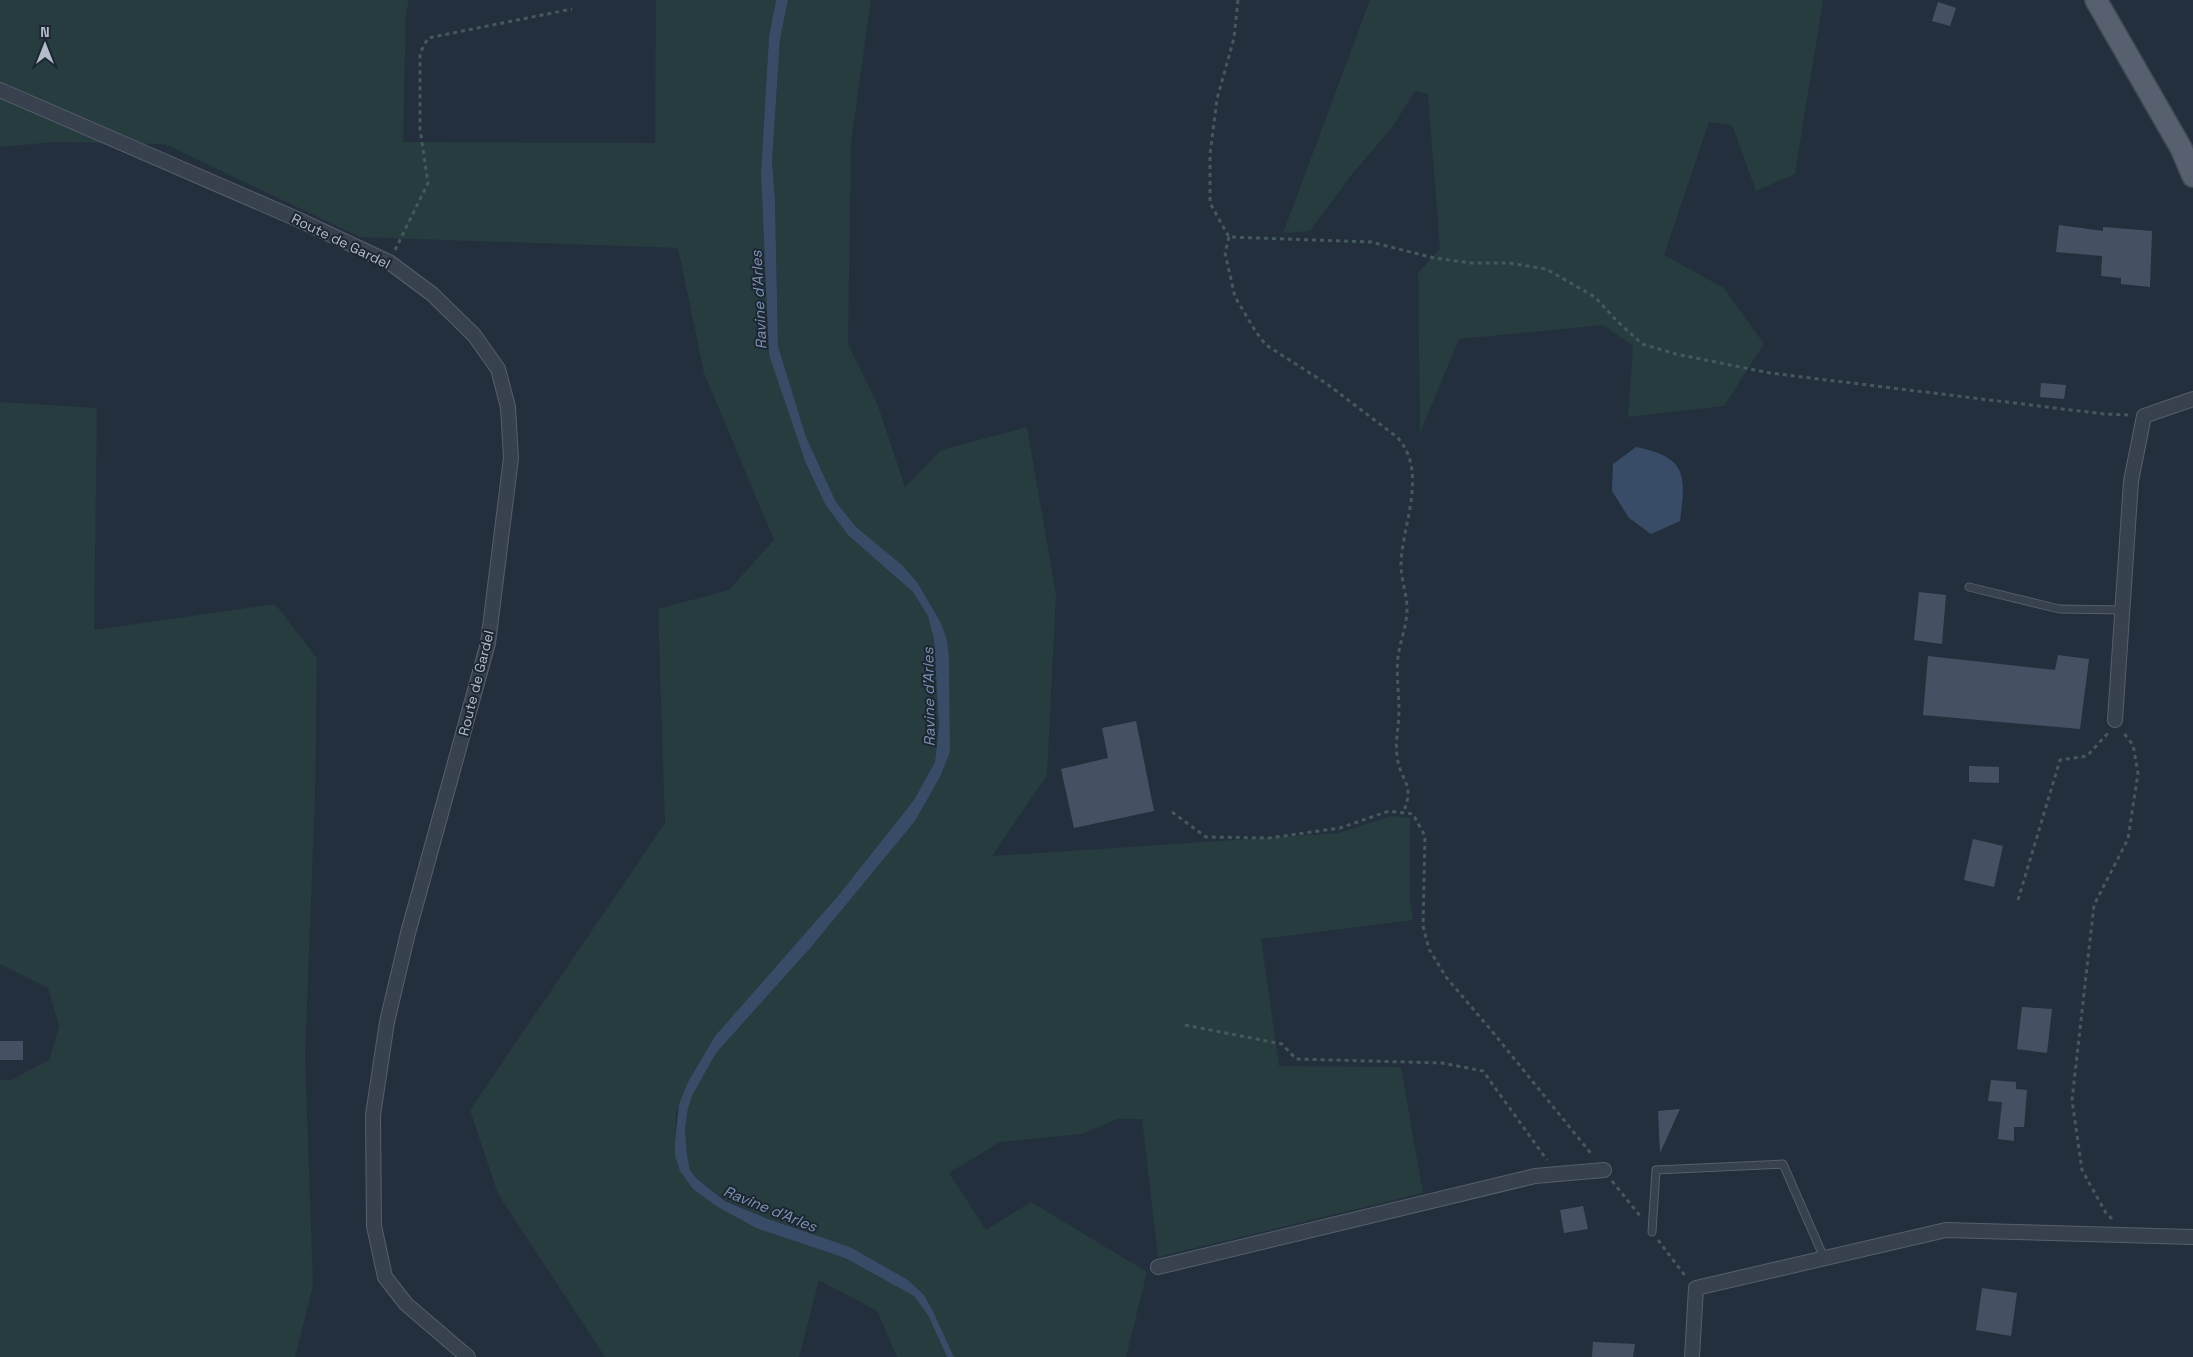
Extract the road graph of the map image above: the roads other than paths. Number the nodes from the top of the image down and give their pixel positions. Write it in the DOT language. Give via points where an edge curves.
graph roads {
  1 [pos="2096,0"];
  2 [pos="0,90"];
  3 [pos="2193,176"];
  4 [pos="2193,398"];
  5 [pos="1969,587"];
  6 [pos="2122,610"];
  7 [pos="2115,720"];
  8 [pos="1604,1170"];
  9 [pos="1652,1232"];
  10 [pos="2193,1237"];
  11 [pos="1825,1260"];
  12 [pos="1158,1267"];
  13 [pos="468,1357"];
  14 [pos="1692,1357"];
  1 -- 3 [label="main road" via="2181,148"];
  2 -- 13 [label="street, Route de Gardel" via="389,262 432,294 474,335 498,369 508,407 511,458 488,642 408,933 387,1022 374,1106 374,1226 385,1277 406,1304"];
  4 -- 6 [label="street" via="2144,416 2130,481"];
  5 -- 6 [label="lane" via="2059,609"];
  6 -- 7 [label="street"];
  8 -- 12 [label="street" via="1521,1179"];
  9 -- 11 [label="lane" via="1656,1170 1783,1164"];
  10 -- 11 [label="street" via="1946,1230"];
  11 -- 14 [label="street" via="1696,1288"];
}
